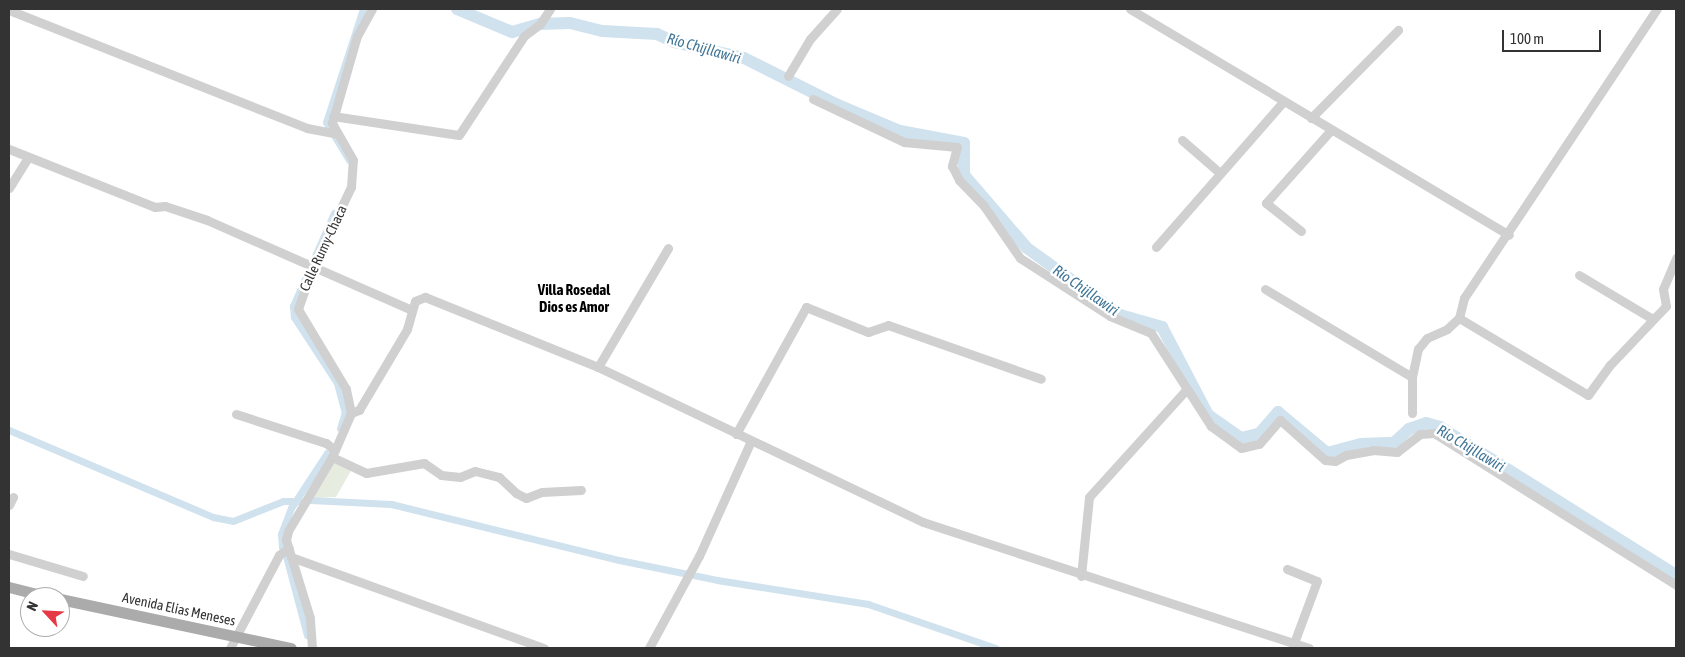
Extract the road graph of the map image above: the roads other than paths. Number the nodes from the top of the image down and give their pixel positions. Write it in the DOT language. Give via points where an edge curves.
graph roads {
  1 [pos="372,9"];
  2 [pos="550,9"];
  3 [pos="837,9"];
  4 [pos="1130,9"];
  5 [pos="1658,9"];
  6 [pos="9,10"];
  7 [pos="1398,30"];
  8 [pos="788,76"];
  9 [pos="813,99"];
  10 [pos="1283,102"];
  11 [pos="333,116"];
  12 [pos="1311,118"];
  13 [pos="1331,130"];
  14 [pos="333,134"];
  15 [pos="1182,140"];
  16 [pos="9,149"];
  17 [pos="28,157"];
  18 [pos="1220,173"];
  19 [pos="9,188"];
  20 [pos="1301,231"];
  21 [pos="1509,235"];
  22 [pos="1156,247"];
  23 [pos="668,248"];
  24 [pos="1676,258"];
  25 [pos="309,267"];
  26 [pos="1579,275"];
  27 [pos="1265,289"];
  28 [pos="412,310"];
  29 [pos="1459,318"];
  30 [pos="1651,318"];
  31 [pos="598,367"];
  32 [pos="1412,377"];
  33 [pos="1041,379"];
  34 [pos="1187,389"];
  35 [pos="351,413"];
  36 [pos="1412,413"];
  37 [pos="236,414"];
  38 [pos="736,434"];
  39 [pos="751,441"];
  40 [pos="333,453"];
  41 [pos="581,490"];
  42 [pos="290,552"];
  43 [pos="9,554"];
  44 [pos="1287,569"];
  45 [pos="83,576"];
  46 [pos="1081,576"];
  47 [pos="1676,585"];
  48 [pos="70,602"];
  49 [pos="236,637"];
  50 [pos="1294,644"];
  51 [pos="230,648"];
  52 [pos="291,648"];
  53 [pos="312,648"];
  54 [pos="544,648"];
  55 [pos="649,648"];
  56 [pos="1309,648"];
  1 -- 11 [label="street, Calle Rumy-Chaca" via="357,36"];
  2 -- 11 [label="street" via="540,24 524,36 459,135"];
  3 -- 8 [label="street" via="810,39"];
  4 -- 10 [label="street"];
  5 -- 21 [label="street"];
  6 -- 14 [label="street"];
  7 -- 12 [label="street"];
  9 -- 34 [label="street" via="904,142 957,147 952,166 959,180 984,206 1020,258 1110,316 1151,334"];
  10 -- 12 [label="street"];
  10 -- 18 [label="street"];
  11 -- 14 [label="street, Calle Rumy-Chaca"];
  12 -- 13 [label="street"];
  13 -- 20 [label="street" via="1266,203"];
  13 -- 21 [label="street"];
  14 -- 25 [label="street, Calle Rumy-Chaca" via="353,160 354,173 351,188"];
  15 -- 18 [label="street"];
  16 -- 17 [label="street"];
  17 -- 19 [label="street"];
  17 -- 25 [label="street" via="155,207 165,206 207,220"];
  18 -- 22 [label="street"];
  21 -- 29 [label="street" via="1464,298"];
  23 -- 31 [label="street"];
  24 -- 30 [label="street" via="1663,289 1666,306"];
  25 -- 28 [label="street"];
  25 -- 35 [label="street, Calle Rumy-Chaca" via="298,308 346,390"];
  26 -- 30 [label="street"];
  27 -- 32 [label="street"];
  28 -- 31 [label="street" via="415,301 425,297"];
  28 -- 35 [label="street" via="406,329 359,410"];
  29 -- 30 [label="street" via="1588,396"];
  29 -- 32 [label="street" via="1447,329 1427,338 1418,348"];
  31 -- 38 [label="street"];
  32 -- 36 [label="street"];
  33 -- 38 [label="street" via="888,326 868,332 806,307"];
  34 -- 46 [label="street" via="1089,497"];
  34 -- 47 [label="street" via="1211,426 1241,448 1260,444 1280,420 1325,460 1335,461 1346,455 1373,450 1397,452 1420,434 1434,433"];
  35 -- 40 [label="street"];
  37 -- 40 [label="street" via="326,443"];
  38 -- 39 [label="street"];
  39 -- 46 [label="street" via="923,522"];
  39 -- 55 [label="street" via="692,570"];
  40 -- 41 [label="street" via="366,473 424,463 441,475 460,477 475,471 499,476 526,498 542,492"];
  40 -- 42 [label="street" via="288,530"];
  42 -- 49 [label="street" via="279,555"];
  42 -- 53 [label="street" via="310,618"];
  42 -- 54 [label="street"];
  43 -- 45 [label="street"];
  44 -- 50 [label="street" via="1317,581"];
  46 -- 50 [label="street"];
  48 -- 49 [label="main road, Avenida Elías Meneses"];
  49 -- 51 [label="street"];
  49 -- 52 [label="main road, Avenida Elías Meneses"];
  50 -- 56 [label="street"];
}
